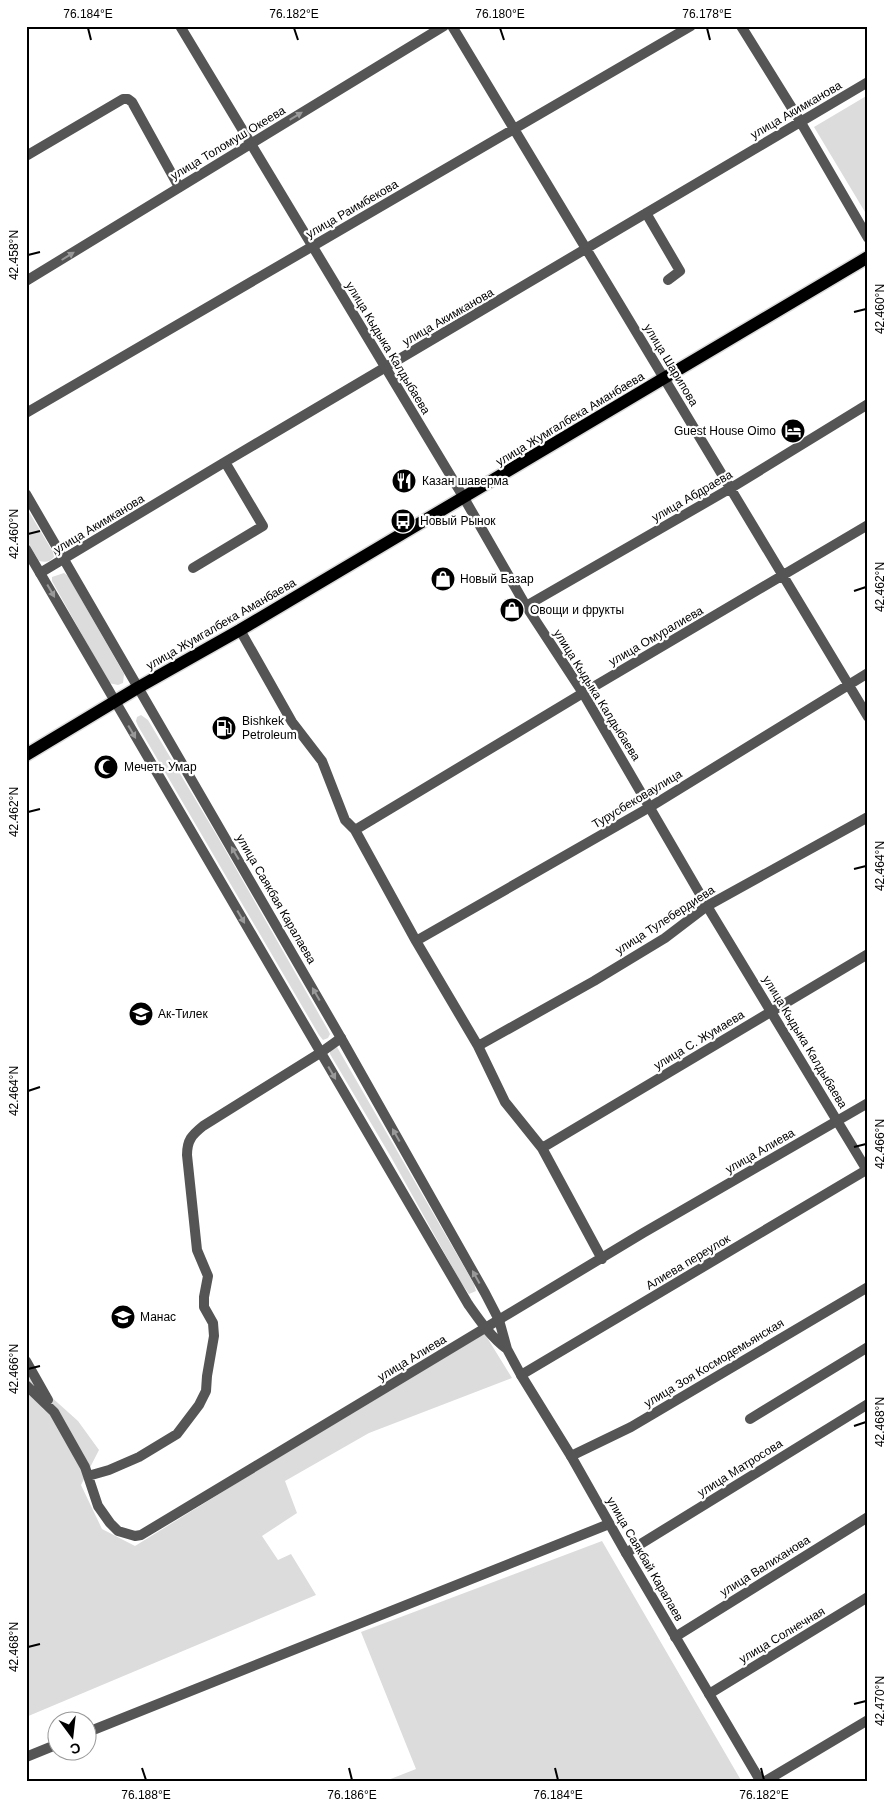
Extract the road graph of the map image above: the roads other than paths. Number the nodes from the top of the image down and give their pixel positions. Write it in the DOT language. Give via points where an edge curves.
graph roads {
  1 [pos="180,26"];
  2 [pos="444,26"];
  3 [pos="452,26"];
  4 [pos="691,26"];
  5 [pos="741,26"];
  6 [pos="868,82"];
  7 [pos="800,121"];
  8 [pos="514,129"];
  9 [pos="250,144"];
  10 [pos="26,156"];
  11 [pos="179,187"];
  12 [pos="646,213"];
  13 [pos="868,238"];
  14 [pos="312,247"];
  15 [pos="587,250"];
  16 [pos="868,257"];
  17 [pos="668,280"];
  18 [pos="26,281"];
  19 [pos="385,368"];
  20 [pos="664,379"];
  21 [pos="868,404"];
  22 [pos="26,413"];
  23 [pos="225,462"];
  24 [pos="731,488"];
  25 [pos="26,494"];
  26 [pos="464,498"];
  27 [pos="868,525"];
  28 [pos="26,549"];
  29 [pos="65,559"];
  30 [pos="194,568"];
  31 [pos="40,573"];
  32 [pos="782,576"];
  33 [pos="526,606"];
  34 [pos="240,630"];
  35 [pos="868,673"];
  36 [pos="848,684"];
  37 [pos="139,688"];
  38 [pos="583,693"];
  39 [pos="115,702"];
  40 [pos="868,716"];
  41 [pos="26,755"];
  42 [pos="650,807"];
  43 [pos="868,817"];
  44 [pos="354,830"];
  45 [pos="707,906"];
  46 [pos="416,941"];
  47 [pos="868,954"];
  48 [pos="772,1011"];
  49 [pos="341,1038"];
  50 [pos="478,1046"];
  51 [pos="320,1053"];
  52 [pos="868,1103"];
  53 [pos="838,1121"];
  54 [pos="542,1148"];
  55 [pos="867,1170"];
  56 [pos="602,1258"];
  57 [pos="868,1287"];
  58 [pos="500,1320"];
  59 [pos="486,1329"];
  60 [pos="868,1347"];
  61 [pos="507,1349"];
  62 [pos="26,1361"];
  63 [pos="521,1375"];
  64 [pos="26,1385"];
  65 [pos="868,1404"];
  66 [pos="54,1412"];
  67 [pos="750,1419"];
  68 [pos="571,1456"];
  69 [pos="88,1476"];
  70 [pos="868,1517"];
  71 [pos="609,1524"];
  72 [pos="626,1553"];
  73 [pos="868,1597"];
  74 [pos="675,1637"];
  75 [pos="709,1694"];
  76 [pos="868,1720"];
  77 [pos="98,1728"];
  78 [pos="48,1748"];
  79 [pos="26,1757"];
  80 [pos="762,1782"];
  1 -- 9 [label="street, улица Кыдыка Калдыбаева"];
  9 -- 2 [label="street, улица Толомуш Океева, one-way"];
  3 -- 8 [label="street, улица Шарипова"];
  4 -- 8 [label="street, улица Раимбекова"];
  5 -- 7 [label="street"];
  6 -- 7 [label="street, улица Акимканова"];
  7 -- 12 [label="street, улица Акимканова"];
  7 -- 13 [label="street"];
  8 -- 14 [label="street, улица Раимбекова"];
  8 -- 15 [label="street, улица Шарипова"];
  9 -- 11 [label="street, улица Толомуш Океева"];
  9 -- 14 [label="street, улица Кыдыка Калдыбаева"];
  10 -- 11 [label="street" via="128,99"];
  18 -- 11 [label="street, улица Толомуш Океева, one-way"];
  12 -- 15 [label="street, улица Акимканова"];
  12 -- 17 [label="street" via="680,271"];
  14 -- 19 [label="street, улица Кыдыка Калдыбаева"];
  14 -- 22 [label="street, улица Раимбекова"];
  15 -- 19 [label="street, улица Акимканова"];
  15 -- 20 [label="street, улица Шарипова"];
  16 -- 20 [label="main road, улица Жумгалбека Аманбаева"];
  19 -- 23 [label="street, улица Акимканова"];
  19 -- 26 [label="street, улица Кыдыка Калдыбаева"];
  20 -- 24 [label="street, улица Шарипова"];
  20 -- 26 [label="main road, улица Жумгалбека Аманбаева"];
  21 -- 24 [label="street, улица Абдраева"];
  23 -- 29 [label="street, улица Акимканова"];
  23 -- 30 [label="street" via="263,526"];
  24 -- 32 [label="street, улица Шарипова"];
  24 -- 33 [label="street, улица Абдраева"];
  25 -- 29 [label="street, улица Саякбая Каралаева"];
  26 -- 33 [label="street, улица Кыдыка Калдыбаева"];
  26 -- 34 [label="main road, улица Жумгалбека Аманбаева"];
  27 -- 32 [label="street, улица Омуралиева"];
  28 -- 31 [label="street"];
  29 -- 31 [label="street, улица Акимканова"];
  29 -- 37 [label="street, улица Саякбая Каралаева"];
  31 -- 39 [label="street, one-way"];
  32 -- 36 [label="street, улица Шарипова"];
  32 -- 38 [label="street, улица Омуралиева"];
  33 -- 38 [label="street, улица Кыдыка Калдыбаева"];
  34 -- 37 [label="main road, улица Жумгалбека Аманбаева"];
  34 -- 44 [label="street" via="292,722 322,761 345,820"];
  35 -- 36 [label="street, Турусбековаулица"];
  36 -- 40 [label="street, улица Шарипова"];
  36 -- 42 [label="street, Турусбековаулица"];
  37 -- 39 [label="main road, улица Жумгалбека Аманбаева"];
  49 -- 37 [label="street, улица Саякбая Каралаева, one-way"];
  38 -- 42 [label="street, улица Кыдыка Калдыбаева"];
  38 -- 44 [label="street, улица Омуралиева"];
  39 -- 41 [label="main road, улица Жумгалбека Аманбаева"];
  39 -- 51 [label="street, one-way"];
  42 -- 45 [label="street, улица Кыдыка Калдыбаева"];
  42 -- 46 [label="street, Турусбековаулица"];
  43 -- 45 [label="street, улица Тулебердиева"];
  44 -- 46 [label="street"];
  45 -- 48 [label="street, улица Кыдыка Калдыбаева"];
  45 -- 50 [label="street, улица Тулебердиева" via="665,938"];
  46 -- 50 [label="street"];
  47 -- 48 [label="street, улица С. Жумаева"];
  48 -- 53 [label="street, улица Кыдыка Калдыбаева"];
  48 -- 54 [label="street, улица С. Жумаева"];
  49 -- 51 [label="street"];
  58 -- 49 [label="street, улица Саякбая Каралаева, one-way"];
  50 -- 54 [label="street" via="505,1102"];
  51 -- 59 [label="street, one-way" via="468,1304"];
  51 -- 69 [label="street" via="191,1136 187,1155 197,1250 208,1276 204,1307 214,1336 206,1391 177,1434 139,1457"];
  52 -- 53 [label="street, улица Алиева"];
  53 -- 55 [label="street, улица Кыдыка Калдыбаева"];
  53 -- 56 [label="street, улица Алиева"];
  54 -- 56 [label="street"];
  55 -- 63 [label="street, Алиева переулок"];
  56 -- 58 [label="street, улица Алиева"];
  57 -- 68 [label="street, улица Зоя Космодемьянская" via="631,1427"];
  58 -- 59 [label="street, улица Алиева"];
  58 -- 61 [label="street, улица Саякбай Каралаев"];
  59 -- 61 [label="street, улица Саякбай Каралаев"];
  59 -- 69 [label="street, улица Алиева" via="141,1535 126,1534 113,1526 98,1506"];
  60 -- 67 [label="street"];
  61 -- 63 [label="street, улица Саякбай Каралаев"];
  62 -- 66 [label="street"];
  63 -- 68 [label="street, улица Саякбай Каралаев"];
  64 -- 66 [label="street, улица Алиева"];
  65 -- 72 [label="street, улица Матросова"];
  66 -- 69 [label="street, улица Алиева"];
  68 -- 71 [label="street, улица Саякбай Каралаев"];
  70 -- 74 [label="street, улица Валиханова"];
  71 -- 72 [label="street, улица Саякбай Каралаев"];
  71 -- 77 [label="street"];
  72 -- 74 [label="street, улица Саякбай Каралаев"];
  73 -- 75 [label="street, улица Солнечная"];
  74 -- 75 [label="street, улица Саякбай Каралаев"];
  75 -- 80 [label="street, улица Саякбай Каралаев"];
  76 -- 80 [label="street"];
  78 -- 79 [label="street"];
}
